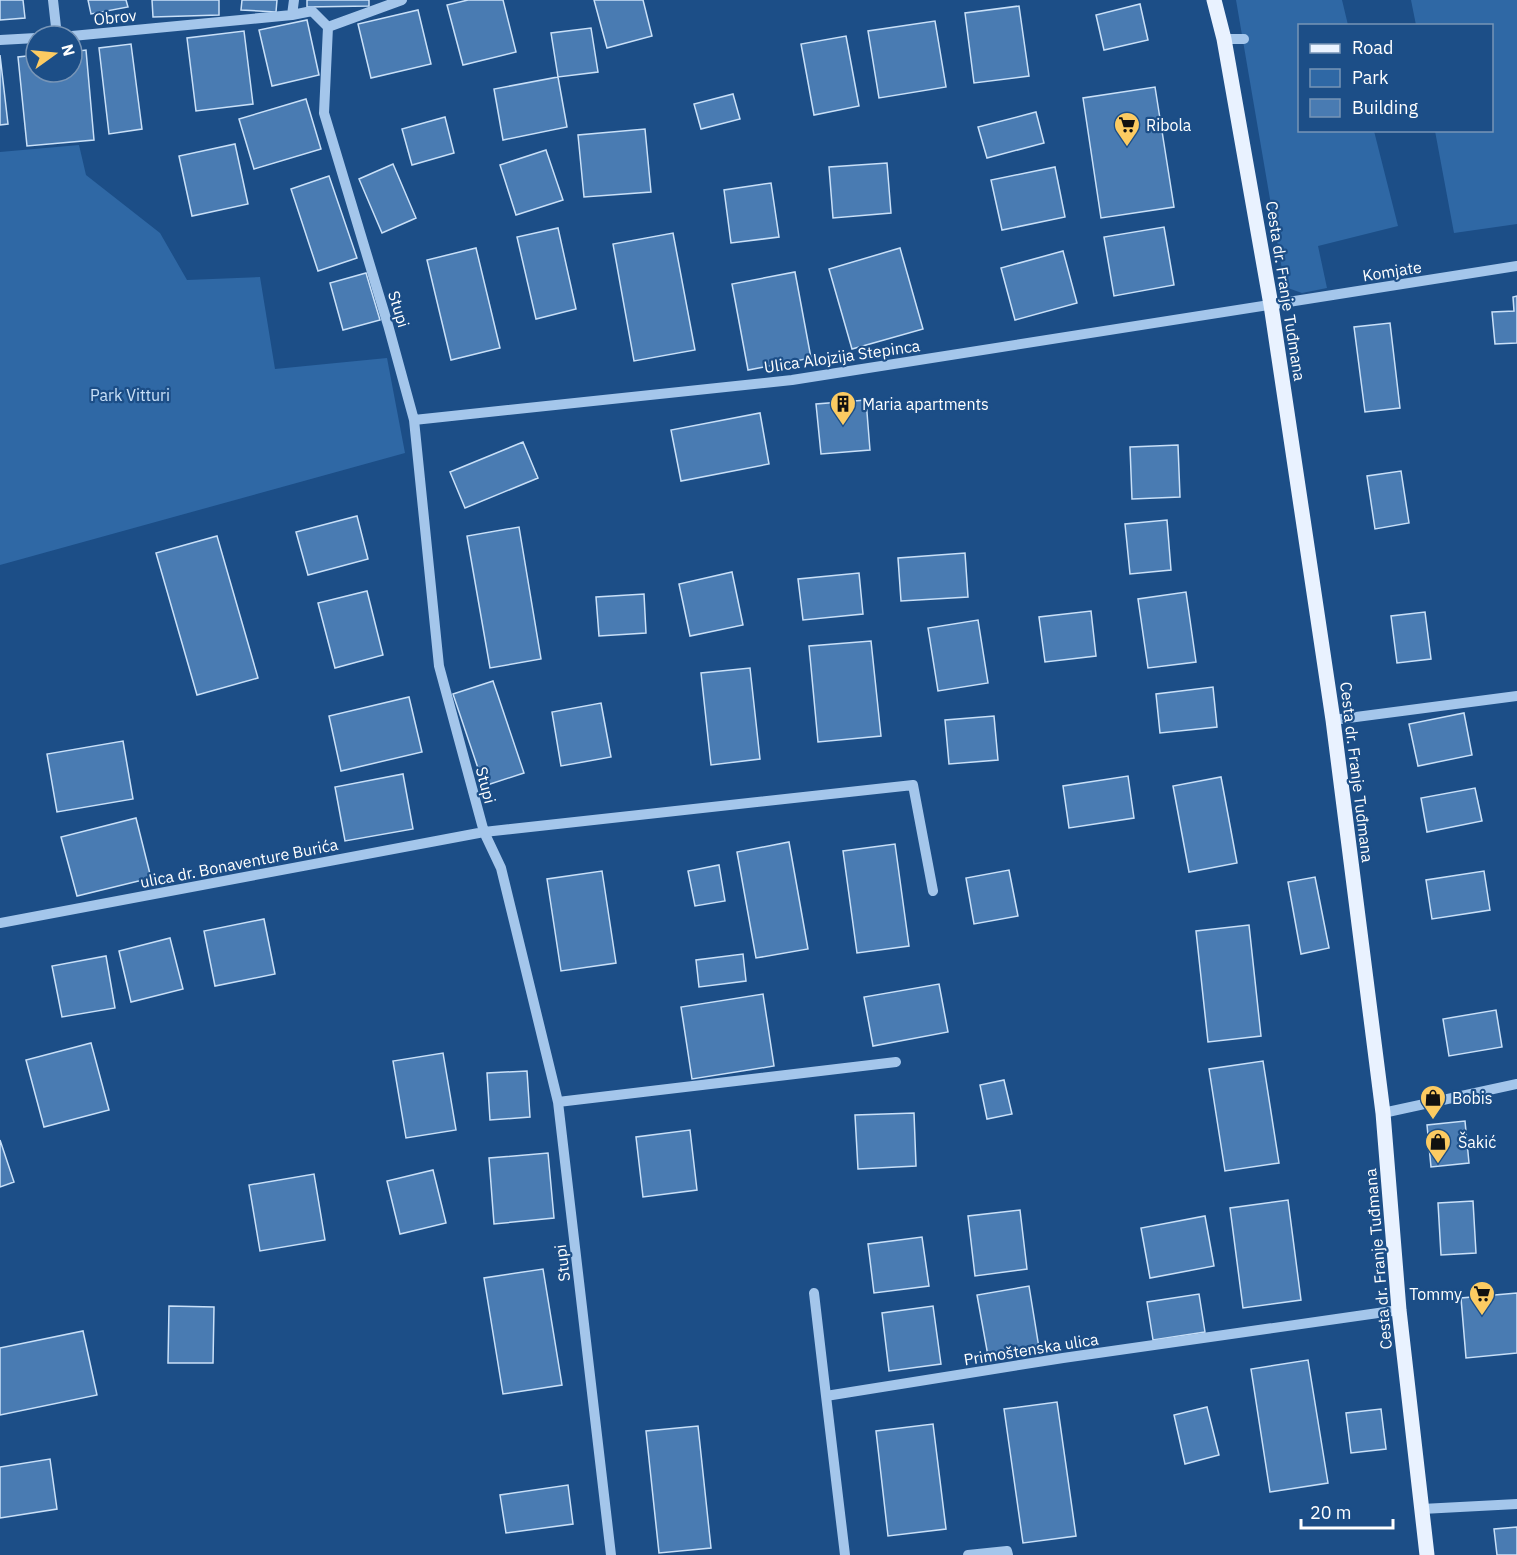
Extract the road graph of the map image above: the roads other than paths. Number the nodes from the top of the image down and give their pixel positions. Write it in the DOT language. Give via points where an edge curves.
graph roads {
  1 [pos="53,0"];
  2 [pos="294,0"];
  3 [pos="402,0"];
  4 [pos="1214,0"];
  5 [pos="292,15"];
  6 [pos="56,24"];
  7 [pos="328,27"];
  8 [pos="84,35"];
  9 [pos="24,39"];
  10 [pos="1224,39"];
  11 [pos="1244,39"];
  12 [pos="0,40"];
  13 [pos="1517,266"];
  14 [pos="1293,290"];
  15 [pos="1290,303"];
  16 [pos="1271,305"];
  17 [pos="414,420"];
  18 [pos="1517,696"];
  19 [pos="1333,720"];
  20 [pos="484,832"];
  21 [pos="933,891"];
  22 [pos="0,923"];
  23 [pos="896,1062"];
  24 [pos="1517,1084"];
  25 [pos="558,1102"];
  26 [pos="1383,1113"];
  27 [pos="814,1293"];
  28 [pos="1399,1310"];
  29 [pos="826,1396"];
  30 [pos="1517,1504"];
  31 [pos="1422,1509"];
  32 [pos="612,1555"];
  33 [pos="845,1555"];
  34 [pos="968,1555"];
  35 [pos="1008,1555"];
  36 [pos="1427,1555"];
  1 -- 6 [label="street"];
  2 -- 5 [label="street"];
  3 -- 7 [label="street"];
  4 -- 10 [label="main road, Cesta dr. Franje Tuđmana"];
  5 -- 7 [label="street, Obrov" via="312,11"];
  5 -- 8 [label="street, Obrov"];
  7 -- 17 [label="street, Stupi" via="324,113"];
  9 -- 12 [label="street"];
  10 -- 11 [label="street"];
  10 -- 16 [label="main road, Cesta dr. Franje Tuđmana"];
  13 -- 15 [label="street, Komjate"];
  14 -- 15 [label="street"];
  15 -- 16 [label="street, Komjate"];
  16 -- 17 [label="street, Ulica Alojzija Stepinca" via="792,380"];
  16 -- 19 [label="main road, Cesta dr. Franje Tuđmana"];
  17 -- 20 [label="street, Stupi" via="439,666"];
  18 -- 19 [label="street"];
  19 -- 26 [label="main road, Cesta dr. Franje Tuđmana"];
  20 -- 21 [label="street, ulica dr. Bonaventure Burića" via="913,785"];
  20 -- 22 [label="street, ulica dr. Bonaventure Burića"];
  20 -- 25 [label="street, Stupi" via="501,868"];
  23 -- 25 [label="street"];
  24 -- 26 [label="street"];
  25 -- 32 [label="street, Stupi"];
  26 -- 28 [label="main road, Cesta dr. Franje Tuđmana"];
  27 -- 29 [label="street"];
  28 -- 29 [label="street, Primoštenska ulica"];
  28 -- 31 [label="main road, Cesta dr. Franje Tuđmana"];
  29 -- 33 [label="street"];
  30 -- 31 [label="street"];
  31 -- 36 [label="main road, Cesta dr. Franje Tuđmana"];
  34 -- 35 [label="street" via="1007,1551"];
}
